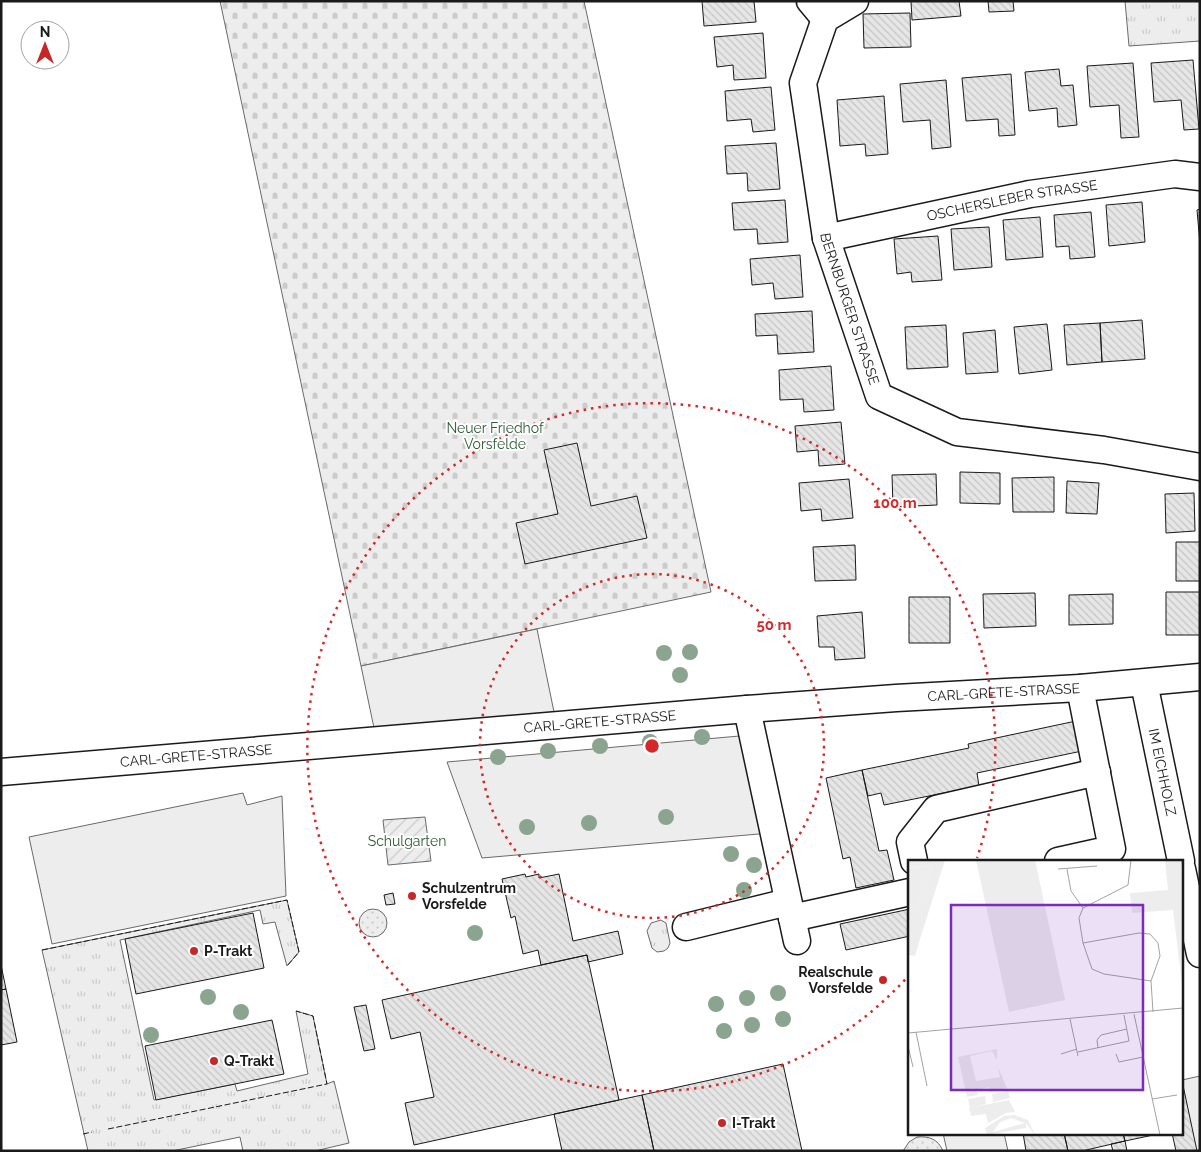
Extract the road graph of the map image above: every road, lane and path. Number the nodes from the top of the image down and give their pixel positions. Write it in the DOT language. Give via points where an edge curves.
graph roads {
  1 [pos="855,1"];
  2 [pos="818,10"];
  3 [pos="1200,177"];
  4 [pos="826,238"];
  5 [pos="1200,467"];
  6 [pos="1200,677"];
  7 [pos="1144,683"];
  8 [pos="1080,688"];
  9 [pos="747,709"];
  10 [pos="1,772"];
  11 [pos="1097,772"];
  12 [pos="914,860"];
  13 [pos="1062,860"];
  14 [pos="1181,860"];
  15 [pos="1184,882"];
  16 [pos="908,892"];
  17 [pos="792,920"];
  18 [pos="686,927"];
  19 [pos="1194,952"];
  1 -- 2 [label="street, BERNBURGER STRASSE"];
  2 -- 4 [label="street, BERNBURGER STRASSE" via="803,83"];
  3 -- 4 [label="street, OSCHERSLEBER STRASSE" via="1175,174 1030,194"];
  4 -- 5 [label="street, BERNBURGER STRASSE" via="880,396 957,432 1104,450"];
  6 -- 7 [label="street, CARL-GRETE-STRASSE"];
  7 -- 8 [label="street, CARL-GRETE-STRASSE"];
  7 -- 14 [label="street, IM EICHHOLZ"];
  8 -- 9 [label="street, CARL-GRETE-STRASSE"];
  8 -- 11 [label="street"];
  9 -- 10 [label="street, CARL-GRETE-STRASSE"];
  9 -- 17 [label="street"];
  11 -- 12 [label="street" via="936,809 910,842"];
  11 -- 13 [label="street" via="1112,849"];
  15 -- 19 [label="street"];
  16 -- 17 [label="street"];
  17 -- 18 [label="street"];
}
